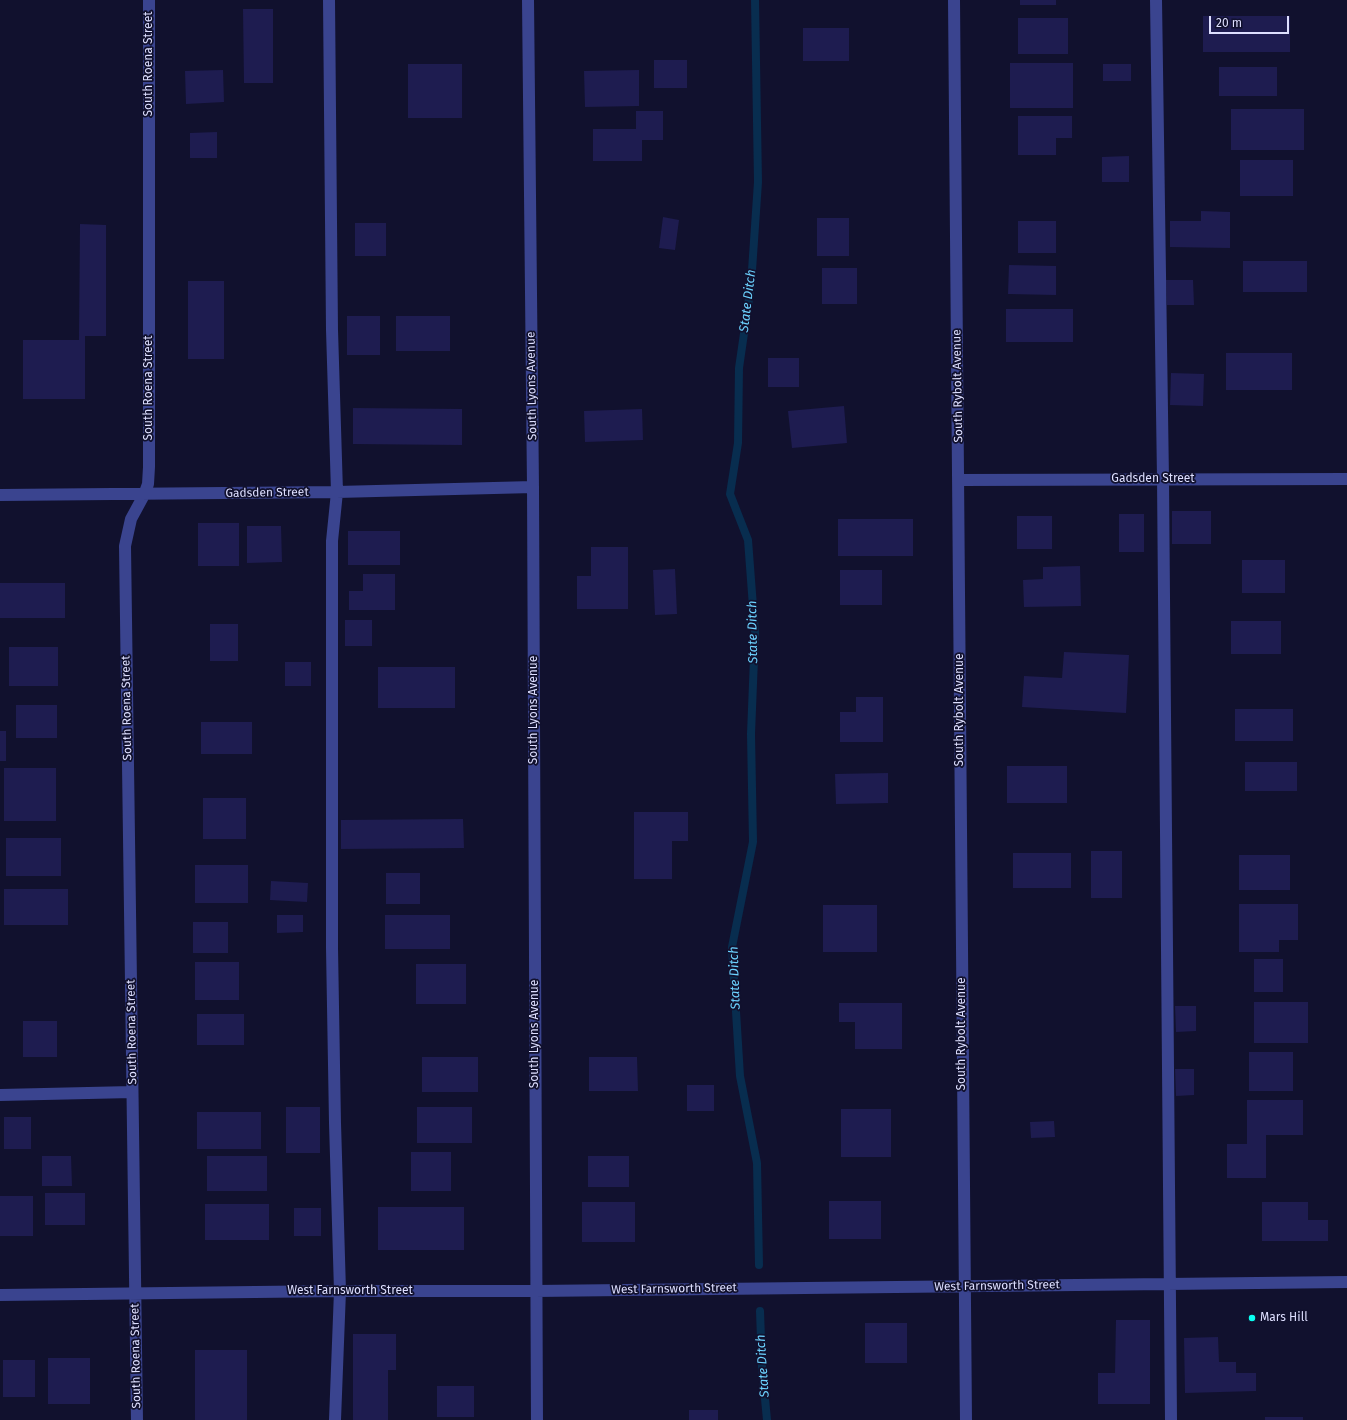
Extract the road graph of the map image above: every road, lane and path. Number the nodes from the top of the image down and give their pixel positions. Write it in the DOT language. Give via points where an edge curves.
graph roads {
  1 [pos="149,0"];
  2 [pos="329,0"];
  3 [pos="528,0"];
  4 [pos="954,0"];
  5 [pos="1156,0"];
  6 [pos="1163,479"];
  7 [pos="1347,479"];
  8 [pos="958,480"];
  9 [pos="533,487"];
  10 [pos="337,492"];
  11 [pos="0,495"];
  12 [pos="144,495"];
  13 [pos="132,1092"];
  14 [pos="0,1095"];
  15 [pos="1347,1282"];
  16 [pos="1170,1284"];
  17 [pos="964,1286"];
  18 [pos="340,1291"];
  19 [pos="536,1291"];
  20 [pos="0,1294"];
  21 [pos="135,1294"];
  22 [pos="137,1420"];
  23 [pos="335,1420"];
  24 [pos="537,1420"];
  25 [pos="966,1420"];
  26 [pos="1171,1420"];
  1 -- 12 [label="street, South Roena Street" via="149,467 148,484"];
  2 -- 10 [label="street" via="332,330"];
  3 -- 9 [label="street, South Lyons Avenue"];
  4 -- 8 [label="street, South Rybolt Avenue"];
  5 -- 6 [label="street"];
  6 -- 7 [label="street, Gadsden Street"];
  6 -- 8 [label="street, Gadsden Street"];
  6 -- 16 [label="street"];
  8 -- 17 [label="street, South Rybolt Avenue"];
  9 -- 10 [label="street, Gadsden Street"];
  9 -- 19 [label="street, South Lyons Avenue"];
  10 -- 12 [label="street, Gadsden Street"];
  10 -- 18 [label="street" via="332,549 332,948"];
  11 -- 12 [label="street, Gadsden Street"];
  12 -- 13 [label="street, South Roena Street" via="131,519 125,546"];
  13 -- 14 [label="street"];
  13 -- 21 [label="street, South Roena Street"];
  15 -- 16 [label="street, West Farnsworth Street"];
  16 -- 17 [label="street, West Farnsworth Street"];
  16 -- 26 [label="street"];
  17 -- 19 [label="street, West Farnsworth Street"];
  17 -- 25 [label="street, South Rybolt Avenue"];
  18 -- 19 [label="street, West Farnsworth Street"];
  18 -- 21 [label="street, West Farnsworth Street"];
  18 -- 23 [label="street"];
  19 -- 24 [label="street, South Lyons Avenue"];
  20 -- 21 [label="street, West Farnsworth Street"];
  21 -- 22 [label="street, South Roena Street"];
}
